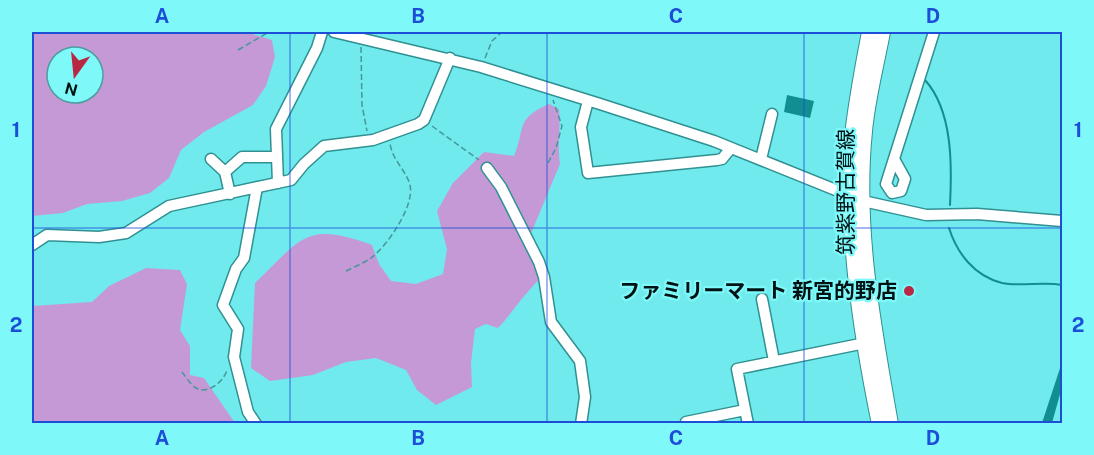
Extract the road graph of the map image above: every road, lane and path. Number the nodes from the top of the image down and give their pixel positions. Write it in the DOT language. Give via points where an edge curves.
graph roads {
  1 [pos="270,32"];
  2 [pos="322,32"];
  3 [pos="334,32"];
  4 [pos="502,32"];
  5 [pos="869,32"];
  6 [pos="883,32"];
  7 [pos="934,32"];
  8 [pos="361,37"];
  9 [pos="238,50"];
  10 [pos="450,58"];
  11 [pos="481,67"];
  12 [pos="556,91"];
  13 [pos="588,101"];
  14 [pos="772,114"];
  15 [pos="424,120"];
  16 [pos="389,136"];
  17 [pos="368,141"];
  18 [pos="730,148"];
  19 [pos="277,157"];
  20 [pos="211,159"];
  21 [pos="761,159"];
  22 [pos="894,159"];
  23 [pos="548,163"];
  24 [pos="487,168"];
  25 [pos="225,172"];
  26 [pos="278,183"];
  27 [pos="257,187"];
  28 [pos="230,194"];
  29 [pos="857,200"];
  30 [pos="1062,222"];
  31 [pos="32,245"];
  32 [pos="346,271"];
  33 [pos="762,299"];
  34 [pos="870,342"];
  35 [pos="234,357"];
  36 [pos="774,361"];
  37 [pos="182,372"];
  38 [pos="745,410"];
  39 [pos="686,422"];
  40 [pos="256,423"];
  41 [pos="580,423"];
  42 [pos="748,423"];
  43 [pos="879,423"];
  44 [pos="891,423"];
  1 -- 9 [label="path"];
  2 -- 19 [label="street" via="276,129"];
  3 -- 8 [label="street"];
  4 -- 11 [label="path" via="492,41"];
  5 -- 29 [label="main road, 筑紫野古賀線" via="854,127"];
  6 -- 29 [label="main road, 筑紫野古賀線"];
  7 -- 22 [label="street"];
  8 -- 10 [label="street"];
  8 -- 17 [label="path" via="362,105"];
  10 -- 11 [label="street"];
  10 -- 15 [label="street"];
  11 -- 12 [label="street"];
  12 -- 13 [label="street"];
  12 -- 23 [label="path" via="552,103 562,126"];
  13 -- 18 [label="street"];
  13 -- 18 [label="street" via="581,127 588,173 717,160"];
  14 -- 21 [label="street"];
  15 -- 16 [label="street"];
  15 -- 24 [label="path"];
  16 -- 17 [label="street"];
  16 -- 32 [label="path" via="395,161 410,185 408,202 393,235 371,258"];
  17 -- 26 [label="street" via="324,146 291,180"];
  18 -- 21 [label="street"];
  19 -- 25 [label="street" via="242,157"];
  19 -- 26 [label="street"];
  20 -- 25 [label="street"];
  21 -- 29 [label="street"];
  24 -- 41 [label="street" via="501,187 539,262 551,322 580,361 585,397"];
  25 -- 28 [label="street"];
  26 -- 27 [label="street"];
  27 -- 28 [label="street"];
  27 -- 35 [label="street" via="244,258 223,305 238,330"];
  28 -- 31 [label="street" via="170,206 126,233 99,237 46,235"];
  29 -- 30 [label="street" via="926,215 977,214"];
  29 -- 34 [label="main road, 筑紫野古賀線"];
  33 -- 36 [label="street"];
  34 -- 36 [label="street"];
  34 -- 43 [label="main road, 筑紫野古賀線"];
  34 -- 44 [label="main road, 筑紫野古賀線"];
  35 -- 37 [label="path" via="225,377 215,386 197,389"];
  35 -- 40 [label="street" via="248,412"];
  36 -- 38 [label="street" via="736,369"];
  38 -- 39 [label="street"];
  38 -- 42 [label="street"];
}
